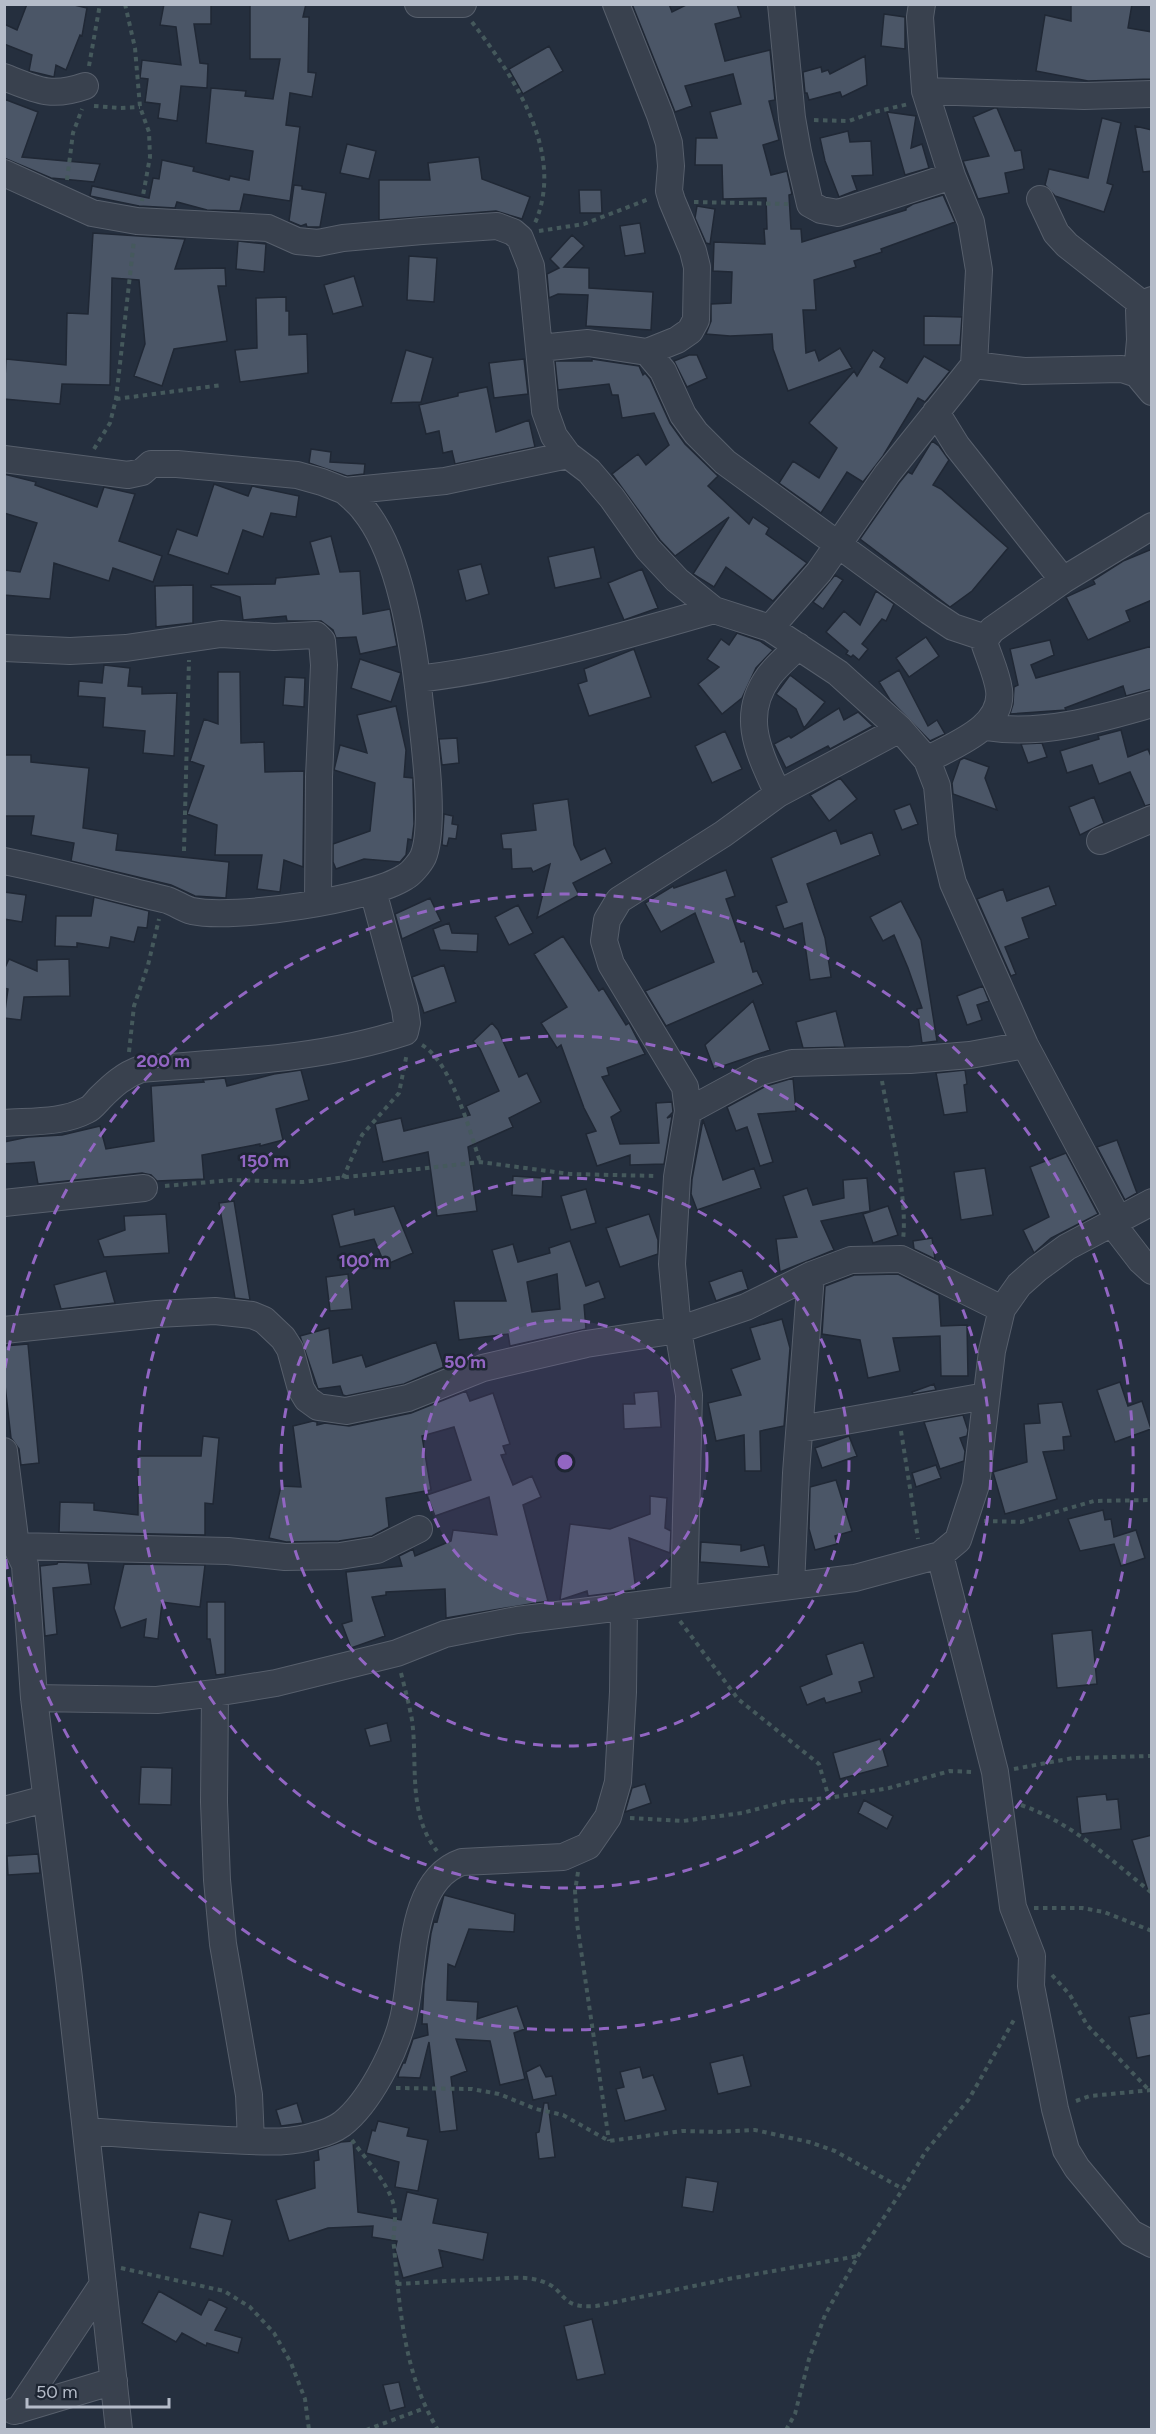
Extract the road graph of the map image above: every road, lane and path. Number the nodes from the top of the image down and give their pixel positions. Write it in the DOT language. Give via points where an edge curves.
graph roads {
  1 [pos="100,4"];
  2 [pos="125,4"];
  3 [pos="418,4"];
  4 [pos="616,4"];
  5 [pos="781,4"];
  6 [pos="922,4"];
  7 [pos="461,5"];
  8 [pos="4,77"];
  9 [pos="86,86"];
  10 [pos="1152,94"];
  11 [pos="926,96"];
  12 [pos="140,106"];
  13 [pos="792,118"];
  14 [pos="4,174"];
  15 [pos="952,176"];
  16 [pos="671,196"];
  17 [pos="1040,199"];
  18 [pos="65,201"];
  19 [pos="810,204"];
  20 [pos="137,221"];
  21 [pos="1147,302"];
  22 [pos="540,348"];
  23 [pos="647,352"];
  24 [pos="974,365"];
  25 [pos="1144,383"];
  26 [pos="222,385"];
  27 [pos="116,399"];
  28 [pos="936,412"];
  29 [pos="568,455"];
  30 [pos="4,459"];
  31 [pos="81,470"];
  32 [pos="345,491"];
  33 [pos="1152,526"];
  34 [pos="837,546"];
  35 [pos="1063,580"];
  36 [pos="714,610"];
  37 [pos="770,628"];
  38 [pos="190,638"];
  39 [pos="986,638"];
  40 [pos="798,646"];
  41 [pos="4,648"];
  42 [pos="418,679"];
  43 [pos="1152,704"];
  44 [pos="985,727"];
  45 [pos="900,729"];
  46 [pos="927,760"];
  47 [pos="778,794"];
  48 [pos="1152,819"];
  49 [pos="1100,841"];
  50 [pos="184,851"];
  51 [pos="4,861"];
  52 [pos="373,891"];
  53 [pos="163,900"];
  54 [pos="318,902"];
  55 [pos="407,1034"];
  56 [pos="1025,1045"];
  57 [pos="878,1060"];
  58 [pos="129,1073"];
  59 [pos="688,1111"];
  60 [pos="4,1123"];
  61 [pos="480,1162"];
  62 [pos="677,1177"];
  63 [pos="343,1178"];
  64 [pos="144,1188"];
  65 [pos="1152,1202"];
  66 [pos="4,1203"];
  67 [pos="1114,1221"];
  68 [pos="901,1258"];
  69 [pos="1152,1271"];
  70 [pos="811,1275"];
  71 [pos="1002,1309"];
  72 [pos="4,1330"];
  73 [pos="678,1330"];
  74 [pos="986,1396"];
  75 [pos="897,1414"];
  76 [pos="800,1429"];
  77 [pos="4,1451"];
  78 [pos="1152,1500"];
  79 [pos="966,1521"];
  80 [pos="419,1529"];
  81 [pos="930,1558"];
  82 [pos="15,1560"];
  83 [pos="792,1586"];
  84 [pos="675,1599"];
  85 [pos="624,1606"];
  86 [pos="397,1653"];
  87 [pos="215,1693"];
  88 [pos="34,1698"];
  89 [pos="1152,1756"];
  90 [pos="996,1785"];
  91 [pos="45,1798"];
  92 [pos="829,1798"];
  93 [pos="4,1810"];
  94 [pos="608,1817"];
  95 [pos="588,1846"];
  96 [pos="448,1866"];
  97 [pos="1152,1893"];
  98 [pos="1013,1907"];
  99 [pos="1152,1931"];
  100 [pos="1032,1956"];
  101 [pos="1016,2017"];
  102 [pos="374,2085"];
  103 [pos="1150,2090"];
  104 [pos="1055,2109"];
  105 [pos="341,2125"];
  106 [pos="86,2131"];
  107 [pos="251,2141"];
  108 [pos="609,2141"];
  109 [pos="903,2189"];
  110 [pos="1152,2244"];
  111 [pos="858,2256"];
  112 [pos="101,2274"];
  113 [pos="397,2284"];
  114 [pos="114,2381"];
  115 [pos="425,2408"];
  116 [pos="12,2411"];
  117 [pos="119,2430"];
  118 [pos="309,2430"];
  119 [pos="366,2430"];
  120 [pos="438,2430"];
  121 [pos="786,2430"];
  1 -- 9 [label="path"];
  2 -- 12 [label="path" via="135,48"];
  3 -- 7 [label="street"];
  4 -- 16 [label="street" via="669,143"];
  5 -- 13 [label="street"];
  6 -- 11 [label="street"];
  7 -- 16 [label="path" via="503,62 531,115 542,156 544,184 538,216 529,232 584,224"];
  8 -- 9 [label="street" via="39,91 65,93"];
  10 -- 11 [label="street"];
  11 -- 13 [label="path" via="849,121"];
  11 -- 15 [label="street"];
  12 -- 18 [label="path" via="84,105 73,133"];
  12 -- 20 [label="path" via="149,132 150,157"];
  13 -- 19 [label="street"];
  14 -- 18 [label="street"];
  15 -- 19 [label="street" via="838,213"];
  15 -- 24 [label="street" via="971,222 979,270"];
  16 -- 19 [label="path"];
  16 -- 23 [label="street" via="697,267 696,320 690,331 677,340"];
  17 -- 21 [label="street" via="1056,233 1067,245"];
  18 -- 20 [label="street" via="92,213"];
  20 -- 22 [label="street" via="268,228 297,242 318,243 497,226 520,238 531,266"];
  20 -- 27 [label="path"];
  21 -- 25 [label="street" via="1139,310"];
  22 -- 23 [label="street" via="588,343"];
  22 -- 29 [label="street" via="545,411 554,436"];
  23 -- 34 [label="street" via="663,371 683,415 702,439 740,475"];
  24 -- 25 [label="street" via="1024,371 1122,369"];
  24 -- 28 [label="street"];
  26 -- 27 [label="path"];
  27 -- 31 [label="path" via="110,423"];
  28 -- 34 [label="street"];
  28 -- 35 [label="street" via="957,446"];
  29 -- 32 [label="street" via="446,481"];
  29 -- 36 [label="street" via="589,471 648,549 677,580"];
  30 -- 31 [label="street"];
  31 -- 32 [label="street" via="128,475 142,472 151,464 177,464 297,475"];
  32 -- 42 [label="street" via="364,510 385,546 399,584"];
  33 -- 35 [label="street"];
  34 -- 37 [label="street"];
  34 -- 39 [label="street" via="953,627"];
  35 -- 39 [label="street"];
  36 -- 37 [label="street"];
  36 -- 42 [label="street" via="471,673"];
  37 -- 40 [label="street"];
  38 -- 41 [label="street" via="126,648"];
  38 -- 50 [label="path"];
  38 -- 54 [label="street" via="221,634 316,635 322,641"];
  39 -- 44 [label="street" via="999,693 994,714"];
  40 -- 45 [label="street" via="838,673"];
  40 -- 47 [label="street" via="769,675 757,696 752,721"];
  42 -- 52 [label="street" via="427,767 428,836 423,858 406,877"];
  43 -- 44 [label="street" via="1049,728"];
  44 -- 46 [label="street"];
  45 -- 46 [label="street"];
  45 -- 47 [label="street"];
  46 -- 56 [label="street" via="937,786 942,838 953,883"];
  47 -- 59 [label="street" via="619,900 607,920 604,941 611,964 685,1087"];
  48 -- 49 [label="street"];
  51 -- 53 [label="street"];
  52 -- 54 [label="street"];
  52 -- 55 [label="street" via="405,1010"];
  53 -- 54 [label="street" via="192,910 228,913 272,911"];
  53 -- 58 [label="path" via="134,1006"];
  55 -- 58 [label="street" via="303,1055"];
  55 -- 61 [label="path" via="426,1047 443,1069 463,1108"];
  55 -- 63 [label="path" via="399,1093 362,1136"];
  56 -- 57 [label="street" via="970,1055"];
  56 -- 67 [label="street"];
  57 -- 59 [label="street" via="792,1063 760,1072"];
  57 -- 68 [label="path" via="902,1206"];
  58 -- 60 [label="street" via="89,1110"];
  59 -- 62 [label="street"];
  61 -- 62 [label="path" via="570,1174"];
  61 -- 63 [label="path"];
  62 -- 73 [label="street" via="672,1264"];
  63 -- 64 [label="path" via="303,1182 232,1180"];
  64 -- 66 [label="street"];
  65 -- 67 [label="street"];
  67 -- 69 [label="street"];
  67 -- 71 [label="street" via="1037,1269 1019,1285"];
  68 -- 70 [label="street" via="851,1260"];
  68 -- 71 [label="street"];
  70 -- 73 [label="street" via="746,1306"];
  70 -- 76 [label="street"];
  71 -- 74 [label="street"];
  72 -- 73 [label="street" via="157,1314 215,1311 252,1315 264,1320 283,1338 307,1399 318,1407 346,1411 408,1398 483,1368 522,1358"];
  73 -- 84 [label="street" via="689,1395"];
  74 -- 75 [label="street"];
  74 -- 79 [label="street" via="976,1485"];
  75 -- 76 [label="street"];
  75 -- 81 [label="path" via="915,1514"];
  76 -- 83 [label="street"];
  77 -- 82 [label="street"];
  78 -- 79 [label="path" via="1094,1501 1021,1522"];
  79 -- 81 [label="street" via="958,1540"];
  80 -- 82 [label="street" via="377,1550 340,1556 285,1557 228,1551"];
  81 -- 83 [label="street" via="855,1578"];
  81 -- 90 [label="street"];
  82 -- 88 [label="street"];
  83 -- 84 [label="street"];
  84 -- 85 [label="street"];
  84 -- 92 [label="path" via="738,1699 819,1764"];
  85 -- 86 [label="street" via="478,1627 446,1634"];
  85 -- 94 [label="street" via="618,1782"];
  86 -- 87 [label="street" via="276,1683"];
  86 -- 96 [label="path" via="411,1719 417,1816 428,1840"];
  87 -- 88 [label="street" via="157,1700"];
  87 -- 107 [label="street" via="214,1791 222,1944 249,2095"];
  88 -- 91 [label="street"];
  89 -- 90 [label="path" via="1073,1758"];
  90 -- 92 [label="path" via="950,1771 889,1788"];
  90 -- 97 [label="path" via="1083,1836"];
  90 -- 98 [label="street"];
  91 -- 93 [label="street"];
  91 -- 106 [label="street"];
  92 -- 94 [label="path" via="788,1800 742,1813 683,1821"];
  94 -- 95 [label="street"];
  95 -- 96 [label="street" via="563,1857"];
  95 -- 108 [label="path" via="574,1891 576,1923"];
  96 -- 102 [label="street" via="424,1900 404,2019"];
  98 -- 99 [label="path" via="1082,1908 1104,1912"];
  98 -- 100 [label="street"];
  100 -- 103 [label="path" via="1070,1995 1087,2025"];
  100 -- 104 [label="street" via="1031,1986"];
  101 -- 109 [label="path" via="969,2099 926,2151"];
  102 -- 105 [label="street"];
  102 -- 108 [label="path" via="472,2089 499,2094 563,2115"];
  103 -- 104 [label="path" via="1090,2096"];
  104 -- 110 [label="street" via="1066,2150 1077,2168 1131,2234"];
  105 -- 107 [label="street" via="288,2142"];
  105 -- 113 [label="path" via="394,2205 392,2234"];
  106 -- 107 [label="street"];
  106 -- 112 [label="street"];
  108 -- 109 [label="path" via="682,2131 755,2130 835,2151"];
  109 -- 111 [label="path"];
  111 -- 113 [label="path" via="580,2307 570,2304 541,2281 512,2278"];
  111 -- 121 [label="path" via="825,2315 795,2414"];
  112 -- 114 [label="street"];
  112 -- 116 [label="street"];
  112 -- 118 [label="path" via="181,2280 224,2291 250,2307 274,2333 291,2363 305,2399"];
  113 -- 115 [label="path" via="411,2372"];
  114 -- 116 [label="street"];
  114 -- 117 [label="street"];
  115 -- 119 [label="path"];
  115 -- 120 [label="path"];
}
